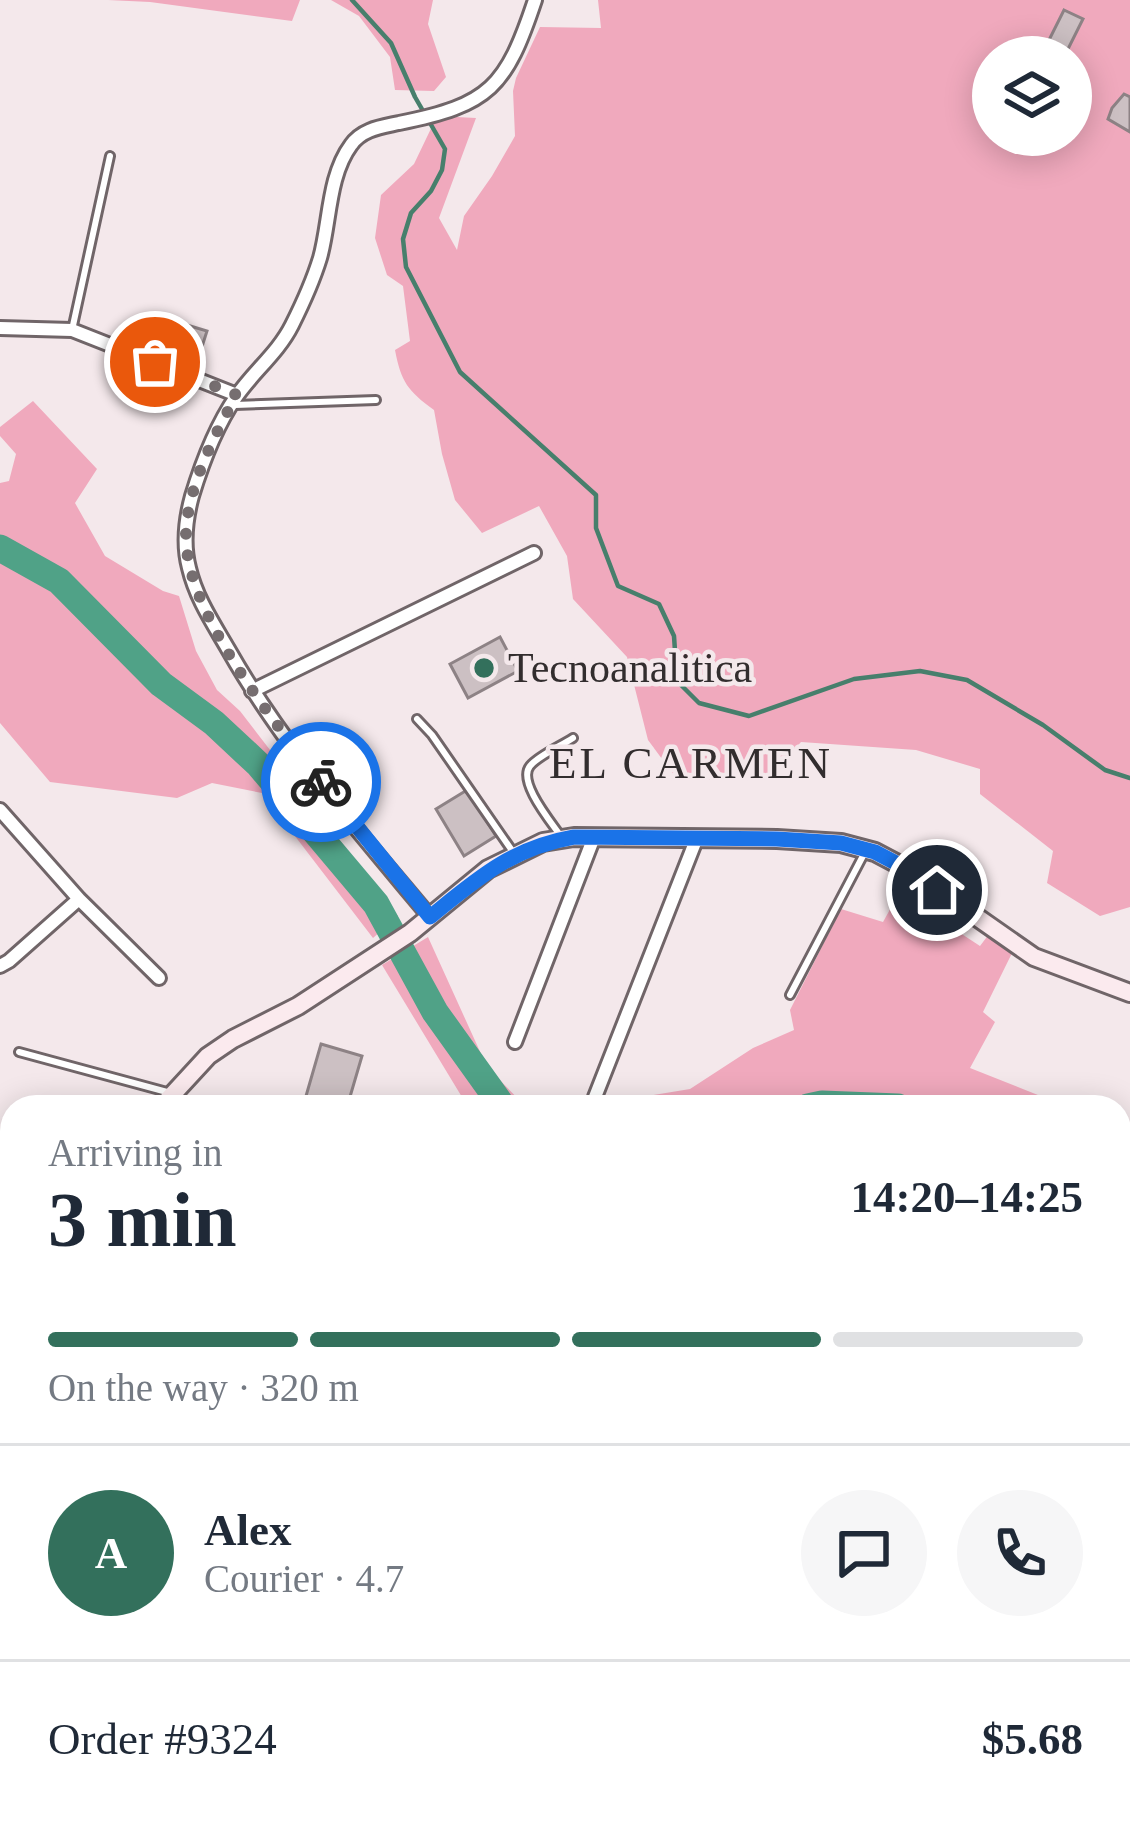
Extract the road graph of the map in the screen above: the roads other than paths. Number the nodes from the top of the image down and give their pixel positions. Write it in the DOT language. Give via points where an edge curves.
graph roads {
  1 [pos="535,0"];
  2 [pos="110,156"];
  3 [pos="0,328"];
  4 [pos="72,330"];
  5 [pos="234,400"];
  6 [pos="376,400"];
  7 [pos="534,553"];
  8 [pos="252,691"];
  9 [pos="417,718"];
  10 [pos="573,738"];
  11 [pos="0,810"];
  12 [pos="594,837"];
  13 [pos="563,839"];
  14 [pos="696,840"];
  15 [pos="866,849"];
  16 [pos="516,855"];
  17 [pos="79,898"];
  18 [pos="430,917"];
  19 [pos="0,966"];
  20 [pos="159,978"];
  21 [pos="1130,993"];
  22 [pos="790,995"];
  23 [pos="515,1042"];
  24 [pos="20,1052"];
  25 [pos="151,1095"];
  26 [pos="171,1095"];
  27 [pos="596,1095"];
  1 -- 5 [label="street" via="521,43 488,91 452,111 378,127 352,144 320,259 290,330"];
  2 -- 4 [label="lane"];
  3 -- 4 [label="street"];
  4 -- 5 [label="street"];
  5 -- 6 [label="lane"];
  5 -- 8 [label="street" via="192,497 187,564"];
  7 -- 8 [label="street"];
  8 -- 18 [label="street"];
  9 -- 16 [label="lane"];
  10 -- 13 [label="lane" via="526,774"];
  11 -- 17 [label="street"];
  12 -- 13 [label="street"];
  12 -- 14 [label="street"];
  12 -- 23 [label="street"];
  13 -- 16 [label="street"];
  14 -- 15 [label="street"];
  14 -- 27 [label="street"];
  15 -- 21 [label="street" via="1034,957"];
  15 -- 22 [label="lane"];
  16 -- 18 [label="street"];
  17 -- 19 [label="street"];
  17 -- 20 [label="street"];
  18 -- 26 [label="street" via="208,1056"];
  24 -- 25 [label="lane"];
}
